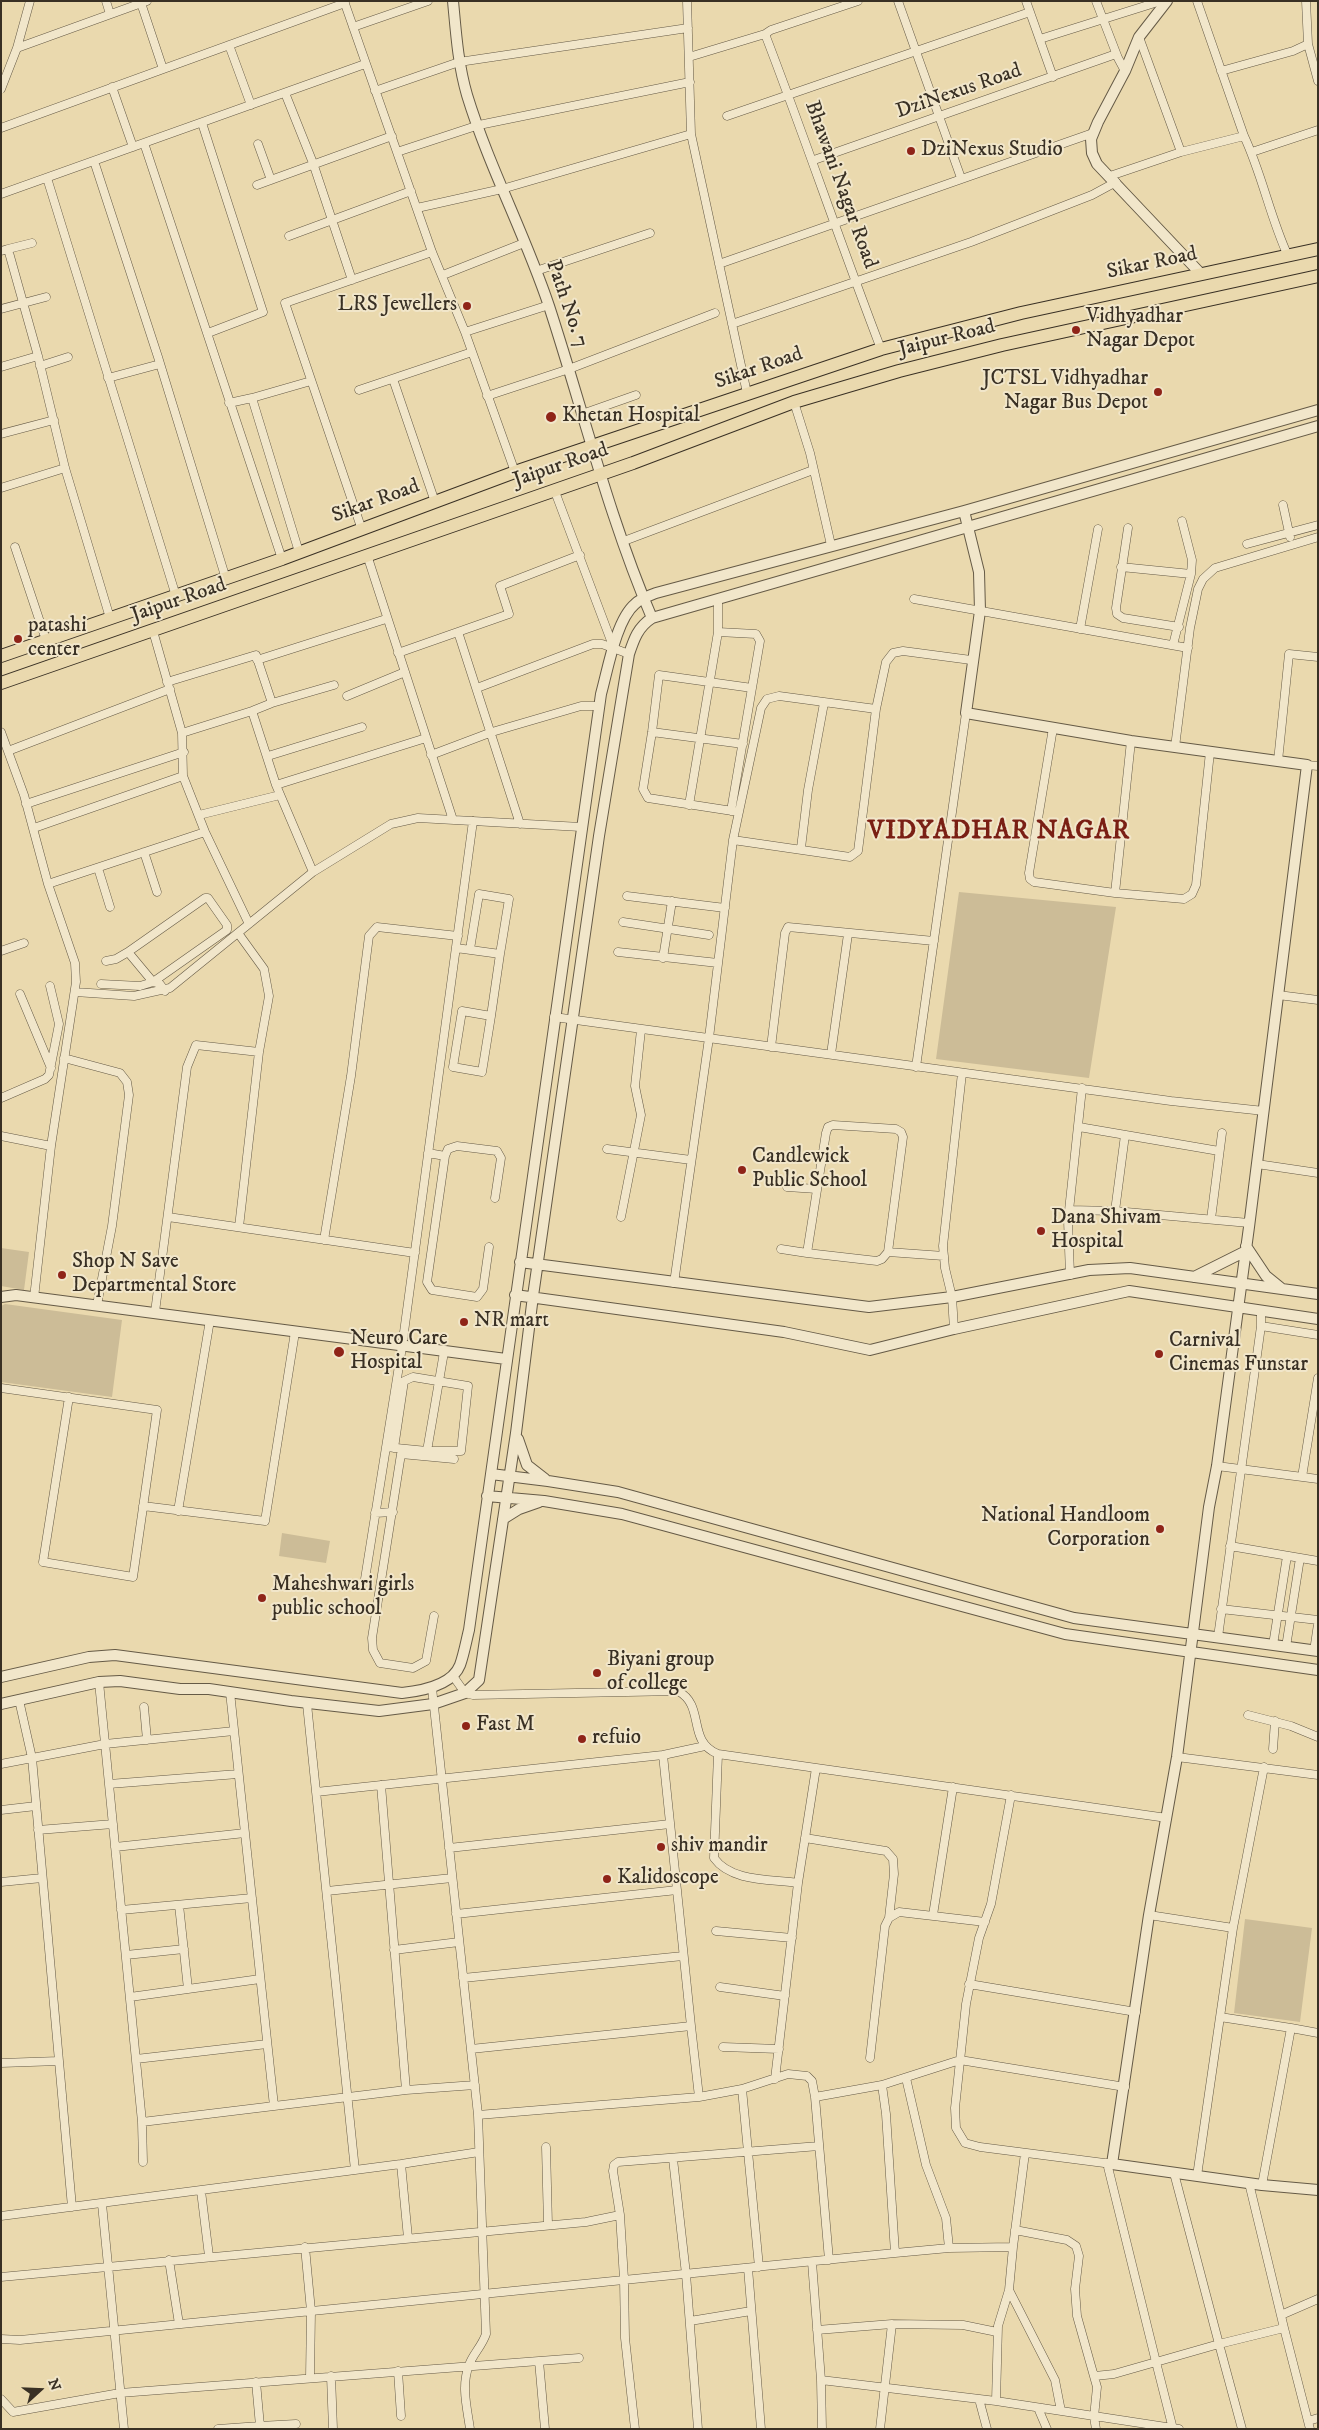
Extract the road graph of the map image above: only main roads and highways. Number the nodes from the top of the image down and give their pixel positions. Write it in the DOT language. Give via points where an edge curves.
graph roads {
  1 [pos="1318,249"];
  2 [pos="1318,276"];
  3 [pos="1,656"];
  4 [pos="1,683"];
  1 -- 3 [label="main road, Sikar Road" via="1021,313 881,349 515,472 282,559"];
  2 -- 4 [label="main road, Jaipur Road" via="1002,345 794,402"];
}
